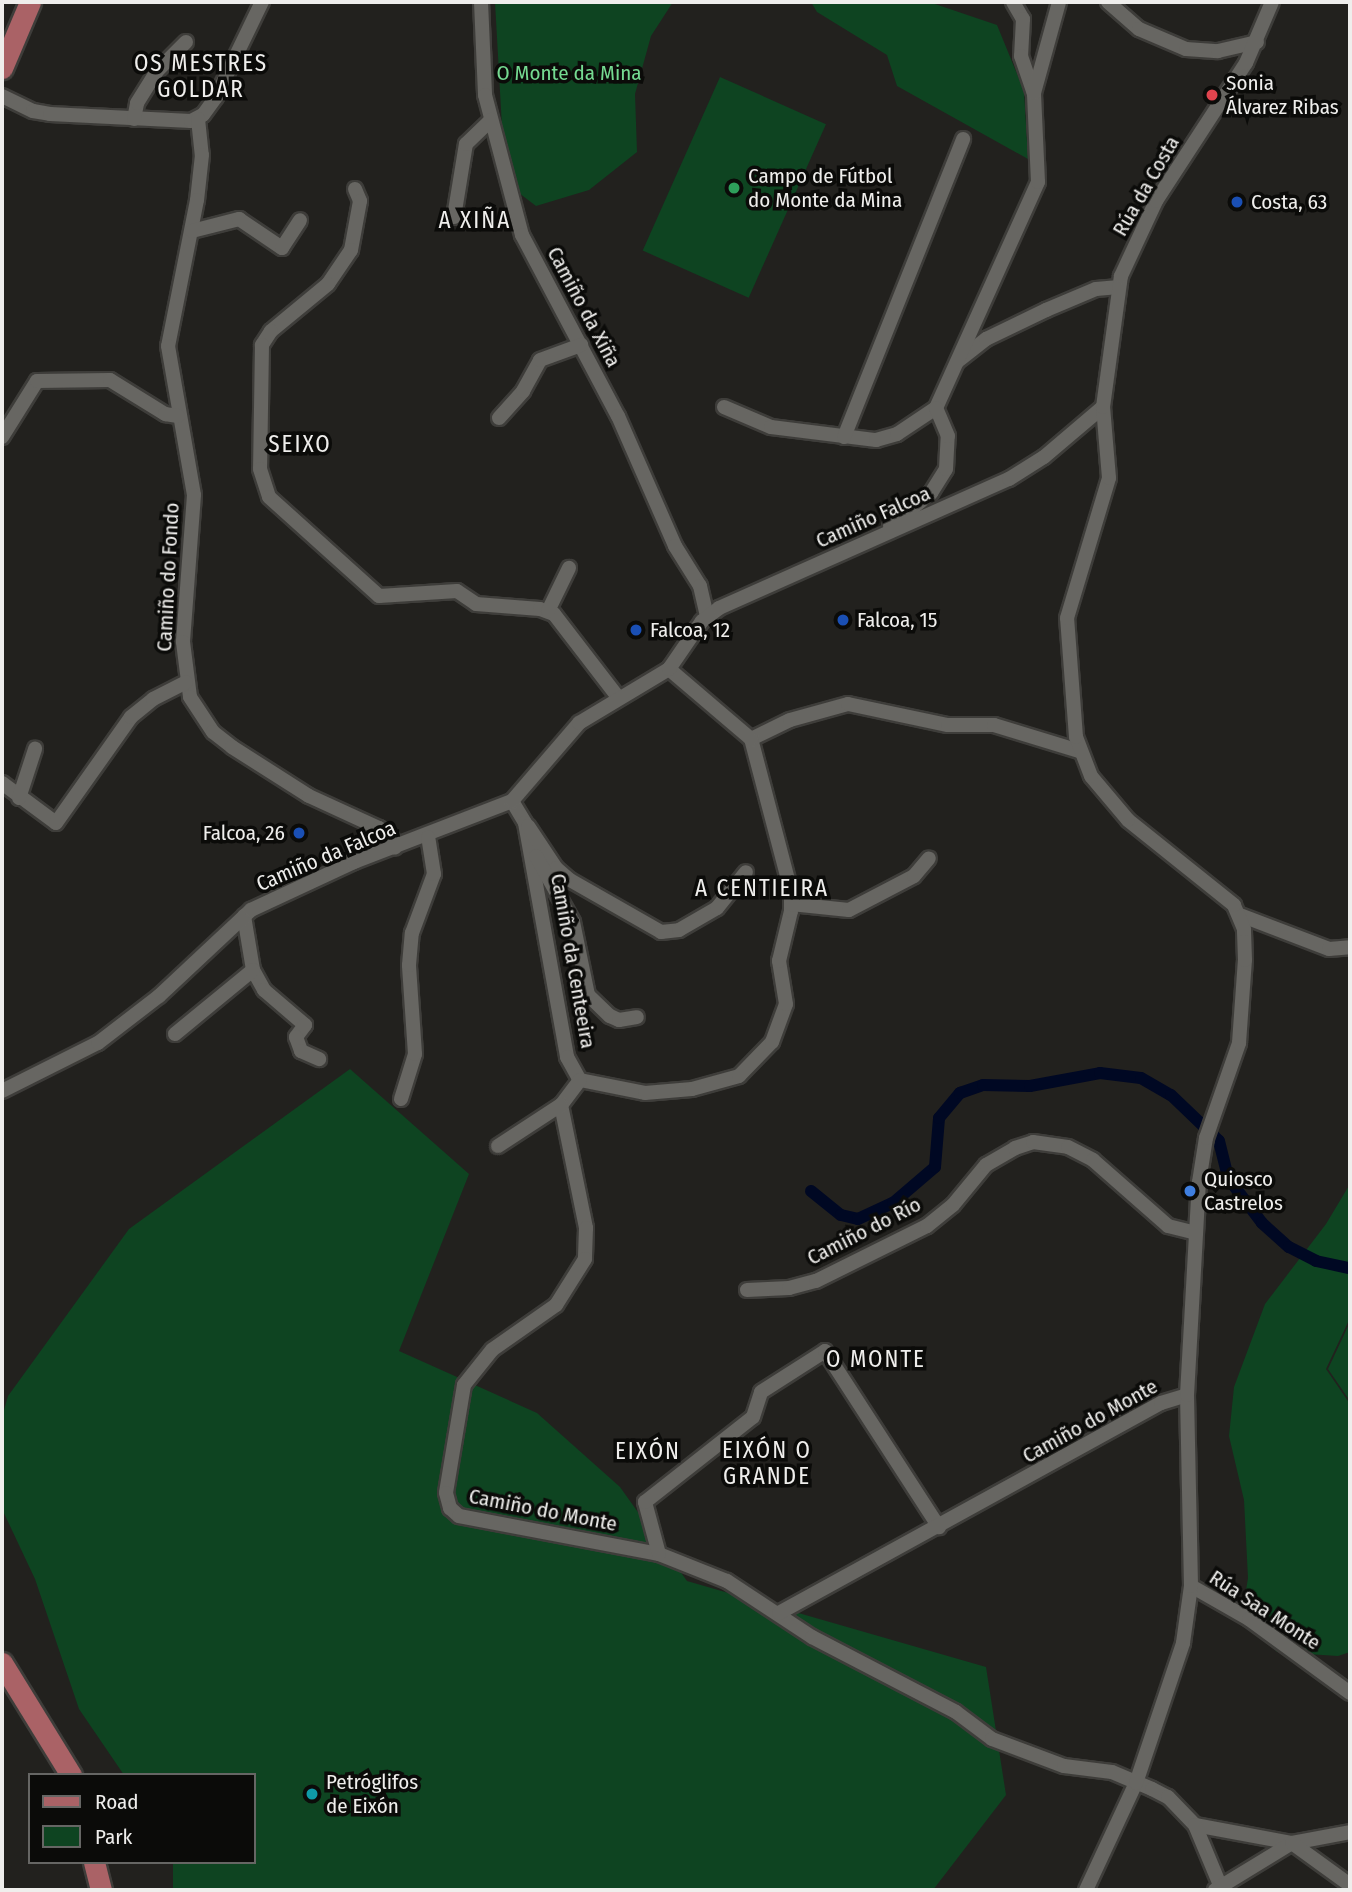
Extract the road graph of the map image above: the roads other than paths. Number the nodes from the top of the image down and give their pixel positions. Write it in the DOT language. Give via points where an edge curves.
graph roads {
  1 [pos="16,2"];
  2 [pos="30,2"];
  3 [pos="481,2"];
  4 [pos="1013,2"];
  5 [pos="1059,2"];
  6 [pos="1108,2"];
  7 [pos="1272,2"];
  8 [pos="258,3"];
  9 [pos="2,35"];
  10 [pos="186,42"];
  11 [pos="1257,42"];
  12 [pos="2,68"];
  13 [pos="1034,93"];
  14 [pos="4,97"];
  15 [pos="134,119"];
  16 [pos="198,119"];
  17 [pos="491,120"];
  18 [pos="963,139"];
  19 [pos="355,190"];
  20 [pos="454,217"];
  21 [pos="300,220"];
  22 [pos="192,231"];
  23 [pos="1119,287"];
  24 [pos="979,306"];
  25 [pos="985,334"];
  26 [pos="965,337"];
  27 [pos="581,345"];
  28 [pos="958,361"];
  29 [pos="724,407"];
  30 [pos="1104,407"];
  31 [pos="936,408"];
  32 [pos="178,416"];
  33 [pos="499,418"];
  34 [pos="844,436"];
  35 [pos="2,437"];
  36 [pos="868,543"];
  37 [pos="569,568"];
  38 [pos="548,611"];
  39 [pos="707,616"];
  40 [pos="668,669"];
  41 [pos="186,682"];
  42 [pos="618,697"];
  43 [pos="751,739"];
  44 [pos="35,749"];
  45 [pos="1079,751"];
  46 [pos="2,783"];
  47 [pos="19,798"];
  48 [pos="512,801"];
  49 [pos="525,823"];
  50 [pos="428,837"];
  51 [pos="530,847"];
  52 [pos="395,848"];
  53 [pos="929,858"];
  54 [pos="746,872"];
  55 [pos="791,904"];
  56 [pos="1240,915"];
  57 [pos="244,916"];
  58 [pos="1350,947"];
  59 [pos="253,970"];
  60 [pos="637,1017"];
  61 [pos="175,1034"];
  62 [pos="319,1059"];
  63 [pos="580,1080"];
  64 [pos="2,1091"];
  65 [pos="401,1099"];
  66 [pos="561,1105"];
  67 [pos="498,1146"];
  68 [pos="1196,1233"];
  69 [pos="747,1290"];
  70 [pos="1187,1395"];
  71 [pos="939,1527"];
  72 [pos="659,1554"];
  73 [pos="1191,1586"];
  74 [pos="779,1613"];
  75 [pos="2,1663"];
  76 [pos="2,1685"];
  77 [pos="1350,1693"];
  78 [pos="55,1773"];
  79 [pos="70,1773"];
  80 [pos="1136,1783"];
  81 [pos="1195,1825"];
  82 [pos="1350,1832"];
  83 [pos="1292,1843"];
  84 [pos="94,1864"];
  85 [pos="108,1864"];
  86 [pos="1350,1885"];
  87 [pos="1219,1889"];
  88 [pos="101,1890"];
  89 [pos="114,1890"];
  90 [pos="1086,1890"];
  1 -- 9 [label="main road"];
  2 -- 12 [label="main road"];
  3 -- 17 [label="street, Camiño da Xiña" via="485,95"];
  4 -- 13 [label="street" via="1023,19 1021,56"];
  5 -- 13 [label="street"];
  6 -- 11 [label="street" via="1139,29 1186,49 1218,51"];
  7 -- 11 [label="street, Rúa da Costa"];
  8 -- 16 [label="street" via="216,97"];
  10 -- 15 [label="street" via="157,71 137,103"];
  11 -- 23 [label="street, Rúa da Costa" via="1156,201"];
  13 -- 24 [label="street" via="1038,182"];
  14 -- 15 [label="street" via="33,111"];
  15 -- 16 [label="street"];
  16 -- 22 [label="street, Camiño do Fondo" via="202,155"];
  17 -- 20 [label="street" via="466,144"];
  17 -- 27 [label="street, Camiño da Xiña" via="522,235"];
  18 -- 34 [label="street"];
  19 -- 38 [label="street" via="360,201 351,250 328,284 271,331 262,345 262,484 269,497 379,596 448,590 483,606"];
  21 -- 22 [label="street" via="282,248 239,219"];
  22 -- 32 [label="street, Camiño do Fondo" via="169,330"];
  23 -- 25 [label="street" via="1096,289"];
  23 -- 30 [label="street, Rúa da Costa"];
  24 -- 25 [label="street"];
  24 -- 26 [label="street"];
  25 -- 26 [label="street"];
  25 -- 28 [label="street"];
  26 -- 28 [label="street"];
  27 -- 33 [label="street" via="540,360 523,391"];
  27 -- 39 [label="street, Camiño da Xiña" via="676,547 700,586"];
  28 -- 31 [label="street"];
  29 -- 34 [label="street" via="771,428"];
  30 -- 36 [label="street, Camiño Falcoa" via="1044,457 1009,479"];
  30 -- 45 [label="street, Rúa da Costa" via="1110,478 1066,618"];
  31 -- 34 [label="street" via="888,439"];
  31 -- 36 [label="street" via="948,436 940,483"];
  32 -- 35 [label="street" via="165,414 110,380 37,381"];
  32 -- 41 [label="street, Camiño do Fondo" via="194,495 183,642"];
  36 -- 39 [label="street, Camiño Falcoa"];
  37 -- 38 [label="street"];
  38 -- 42 [label="street" via="571,633"];
  39 -- 40 [label="street, Camiño Falcoa"];
  40 -- 42 [label="street, Camiño da Falcoa"];
  40 -- 43 [label="street"];
  41 -- 47 [label="street" via="153,699 131,718 55,823"];
  41 -- 52 [label="street, Camiño do Fondo" via="196,712 213,732 309,796 379,828 392,838"];
  42 -- 48 [label="street, Camiño da Falcoa" via="579,723"];
  43 -- 45 [label="street" via="790,720 848,704 948,725 994,725"];
  43 -- 55 [label="street, Camiño da Centeeira"];
  44 -- 47 [label="street"];
  45 -- 56 [label="street" via="1118,811 1225,894"];
  46 -- 47 [label="street"];
  48 -- 49 [label="street, Camiño da Centeeira"];
  48 -- 50 [label="street, Camiño da Falcoa"];
  49 -- 51 [label="street, Camiño da Centeeira"];
  49 -- 54 [label="street, Camiño da Centeeira" via="556,868 570,880 661,932 679,930 717,908"];
  50 -- 52 [label="street, Camiño da Falcoa"];
  50 -- 65 [label="street" via="434,874 412,933 409,965 415,1054"];
  51 -- 60 [label="street, Camiño da Centeeira" via="572,922 588,995 619,1020"];
  51 -- 63 [label="street, Camiño da Centeeira" via="567,1057"];
  52 -- 57 [label="street, Camiño da Falcoa" via="309,882"];
  53 -- 55 [label="street" via="914,876 849,909"];
  55 -- 63 [label="street, Camiño da Centeeira" via="779,961 786,1004 772,1042 739,1076 692,1089 645,1093"];
  56 -- 58 [label="street" via="1329,949"];
  56 -- 68 [label="street" via="1245,960 1239,1044 1206,1138"];
  57 -- 59 [label="street"];
  57 -- 64 [label="street, Camiño da Falcoa" via="159,996 98,1043"];
  59 -- 61 [label="street"];
  59 -- 62 [label="street" via="279,1005 306,1025 296,1037 301,1051"];
  63 -- 66 [label="street"];
  66 -- 67 [label="street"];
  66 -- 72 [label="street, Camiño do Monte" via="586,1228 584,1259 556,1305 492,1350 464,1385 446,1493 450,1508 459,1516"];
  68 -- 69 [label="street, Camiño do Río" via="1168,1226 1093,1160 1068,1147 1033,1142 986,1165 953,1205 927,1226 816,1281"];
  68 -- 70 [label="street"];
  70 -- 71 [label="street, Camiño do Monte" via="1161,1403"];
  70 -- 73 [label="street"];
  71 -- 72 [label="street, Camiño do Monte" via="825,1351 761,1392 753,1418 645,1502"];
  71 -- 74 [label="street, Camiño do Monte"];
  72 -- 74 [label="street, Camiño do Monte" via="727,1581"];
  73 -- 77 [label="street, Rúa Saa Monte" via="1249,1619"];
  73 -- 80 [label="street" via="1183,1643"];
  74 -- 80 [label="street, Camiño do Monte" via="812,1637 956,1712 992,1739 1064,1766 1112,1772"];
  75 -- 79 [label="main road"];
  76 -- 78 [label="main road"];
  80 -- 81 [label="street, Camiño do Monte" via="1168,1797"];
  80 -- 90 [label="street"];
  81 -- 83 [label="street"];
  81 -- 87 [label="street"];
  82 -- 83 [label="street"];
  83 -- 86 [label="street"];
  83 -- 87 [label="street"];
  84 -- 88 [label="main road"];
  85 -- 89 [label="main road"];
}
